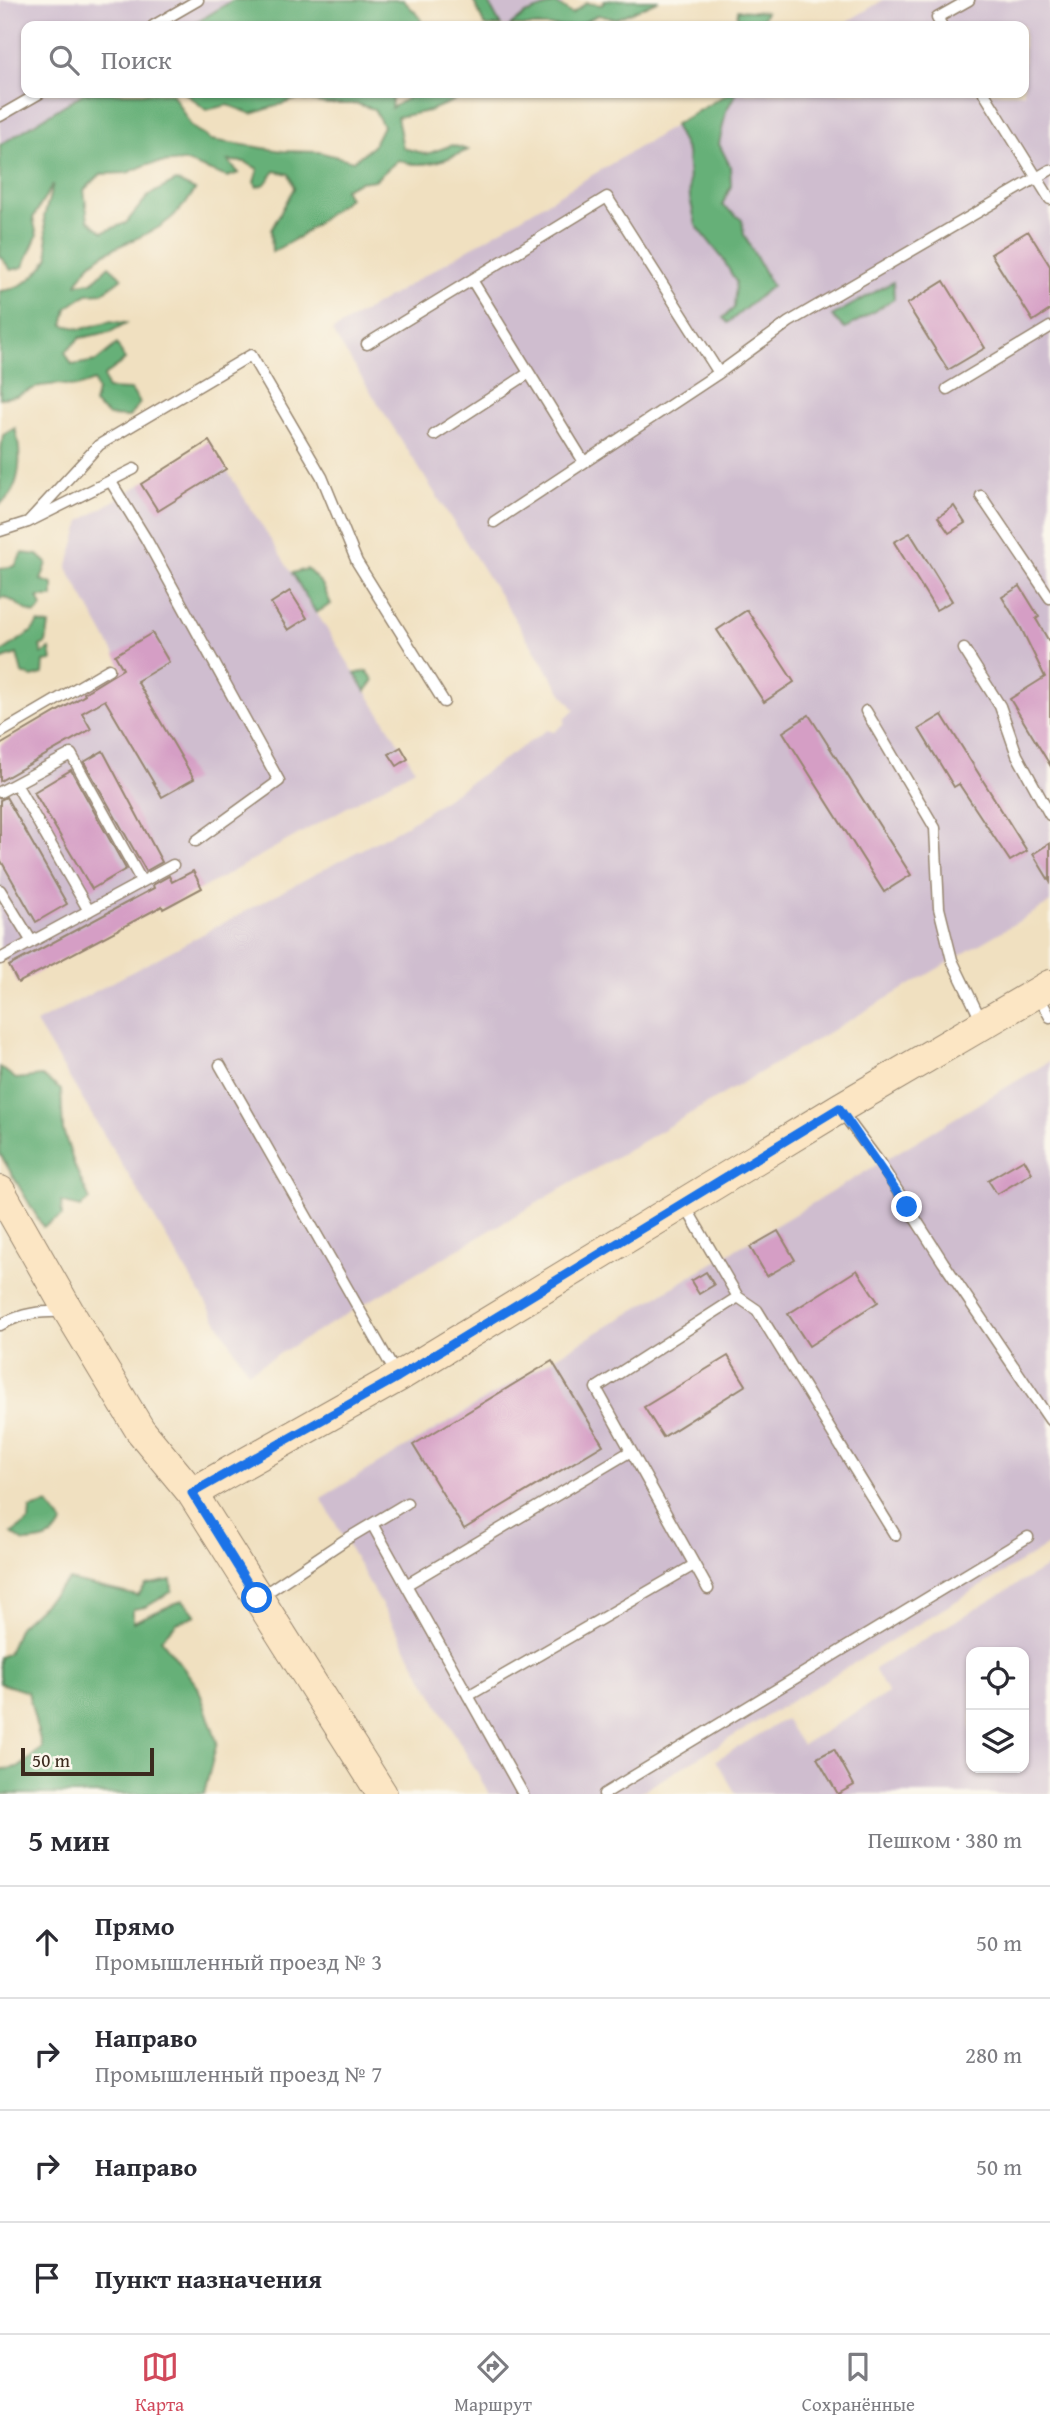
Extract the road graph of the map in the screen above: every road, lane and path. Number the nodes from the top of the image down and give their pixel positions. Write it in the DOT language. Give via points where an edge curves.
graph roads {
  1 [pos="198,0"];
  2 [pos="969,0"];
  3 [pos="162,21"];
  4 [pos="939,21"];
  5 [pos="31,98"];
  6 [pos="987,98"];
  7 [pos="0,116"];
  8 [pos="1050,170"];
  9 [pos="1037,177"];
  10 [pos="1050,199"];
  11 [pos="472,280"];
  12 [pos="1050,327"];
  13 [pos="367,344"];
  14 [pos="529,373"];
  15 [pos="719,373"];
  16 [pos="947,389"];
  17 [pos="434,435"];
  18 [pos="584,463"];
  19 [pos="134,469"];
  20 [pos="111,482"];
  21 [pos="981,496"];
  22 [pos="28,522"];
  23 [pos="495,522"];
  24 [pos="0,531"];
  25 [pos="1050,598"];
  26 [pos="964,649"];
  27 [pos="109,669"];
  28 [pos="444,702"];
  29 [pos="866,711"];
  30 [pos="0,733"];
  31 [pos="16,784"];
  32 [pos="0,792"];
  33 [pos="1050,815"];
  34 [pos="196,841"];
  35 [pos="173,865"];
  36 [pos="142,882"];
  37 [pos="0,890"];
  38 [pos="89,911"];
  39 [pos="32,942"];
  40 [pos="0,959"];
  41 [pos="1046,998"];
  42 [pos="983,1024"];
  43 [pos="220,1065"];
  44 [pos="839,1108"];
  45 [pos="0,1191"];
  46 [pos="684,1203"];
  47 [pos="738,1297"];
  48 [pos="69,1312"];
  49 [pos="0,1325"];
  50 [pos="398,1377"];
  51 [pos="1050,1420"];
  52 [pos="631,1451"];
  53 [pos="192,1493"];
  54 [pos="407,1503"];
  55 [pos="372,1524"];
  56 [pos="895,1535"];
  57 [pos="1028,1537"];
  58 [pos="694,1565"];
  59 [pos="406,1585"];
  60 [pos="708,1589"];
  61 [pos="257,1598"];
  62 [pos="468,1696"];
  63 [pos="382,1794"];
  64 [pos="523,1794"];
  65 [pos="604,1794"];
  1 -- 3 [label="lane"];
  2 -- 4 [label="lane" via="937,18"];
  5 -- 7 [label="lane"];
  6 -- 9 [label="lane"];
  8 -- 9 [label="lane"];
  9 -- 10 [label="lane"];
  9 -- 15 [label="lane" via="789,321"];
  11 -- 13 [label="lane"];
  11 -- 14 [label="lane"];
  11 -- 15 [label="lane" via="607,197"];
  12 -- 16 [label="lane"];
  14 -- 17 [label="lane"];
  14 -- 18 [label="lane"];
  15 -- 18 [label="lane"];
  18 -- 23 [label="lane"];
  19 -- 20 [label="lane"];
  20 -- 22 [label="lane"];
  20 -- 34 [label="lane" via="279,781"];
  21 -- 25 [label="lane"];
  22 -- 24 [label="lane"];
  22 -- 28 [label="lane" via="99,445 251,355 322,477 357,562"];
  26 -- 33 [label="lane" via="1000,706 1017,755"];
  27 -- 30 [label="lane"];
  29 -- 42 [label="lane" via="935,828 939,908 952,960"];
  31 -- 32 [label="lane"];
  31 -- 36 [label="lane" via="71,754"];
  31 -- 38 [label="lane"];
  35 -- 36 [label="lane"];
  36 -- 38 [label="lane"];
  37 -- 39 [label="lane"];
  38 -- 39 [label="lane"];
  39 -- 40 [label="lane"];
  41 -- 42 [label="street"];
  42 -- 44 [label="street"];
  43 -- 50 [label="lane"];
  44 -- 46 [label="street"];
  44 -- 51 [label="lane"];
  45 -- 48 [label="street"];
  46 -- 47 [label="lane"];
  46 -- 50 [label="street"];
  47 -- 52 [label="lane" via="596,1388"];
  47 -- 56 [label="lane" via="757,1310"];
  48 -- 49 [label="lane" via="38,1311"];
  48 -- 53 [label="street" via="140,1430"];
  50 -- 53 [label="street"];
  52 -- 58 [label="lane"];
  52 -- 59 [label="lane"];
  53 -- 61 [label="street"];
  54 -- 55 [label="lane"];
  55 -- 59 [label="lane"];
  55 -- 61 [label="lane"];
  57 -- 65 [label="lane"];
  58 -- 60 [label="lane"];
  58 -- 62 [label="lane"];
  59 -- 62 [label="lane"];
  61 -- 63 [label="street"];
  62 -- 64 [label="lane"];
}
